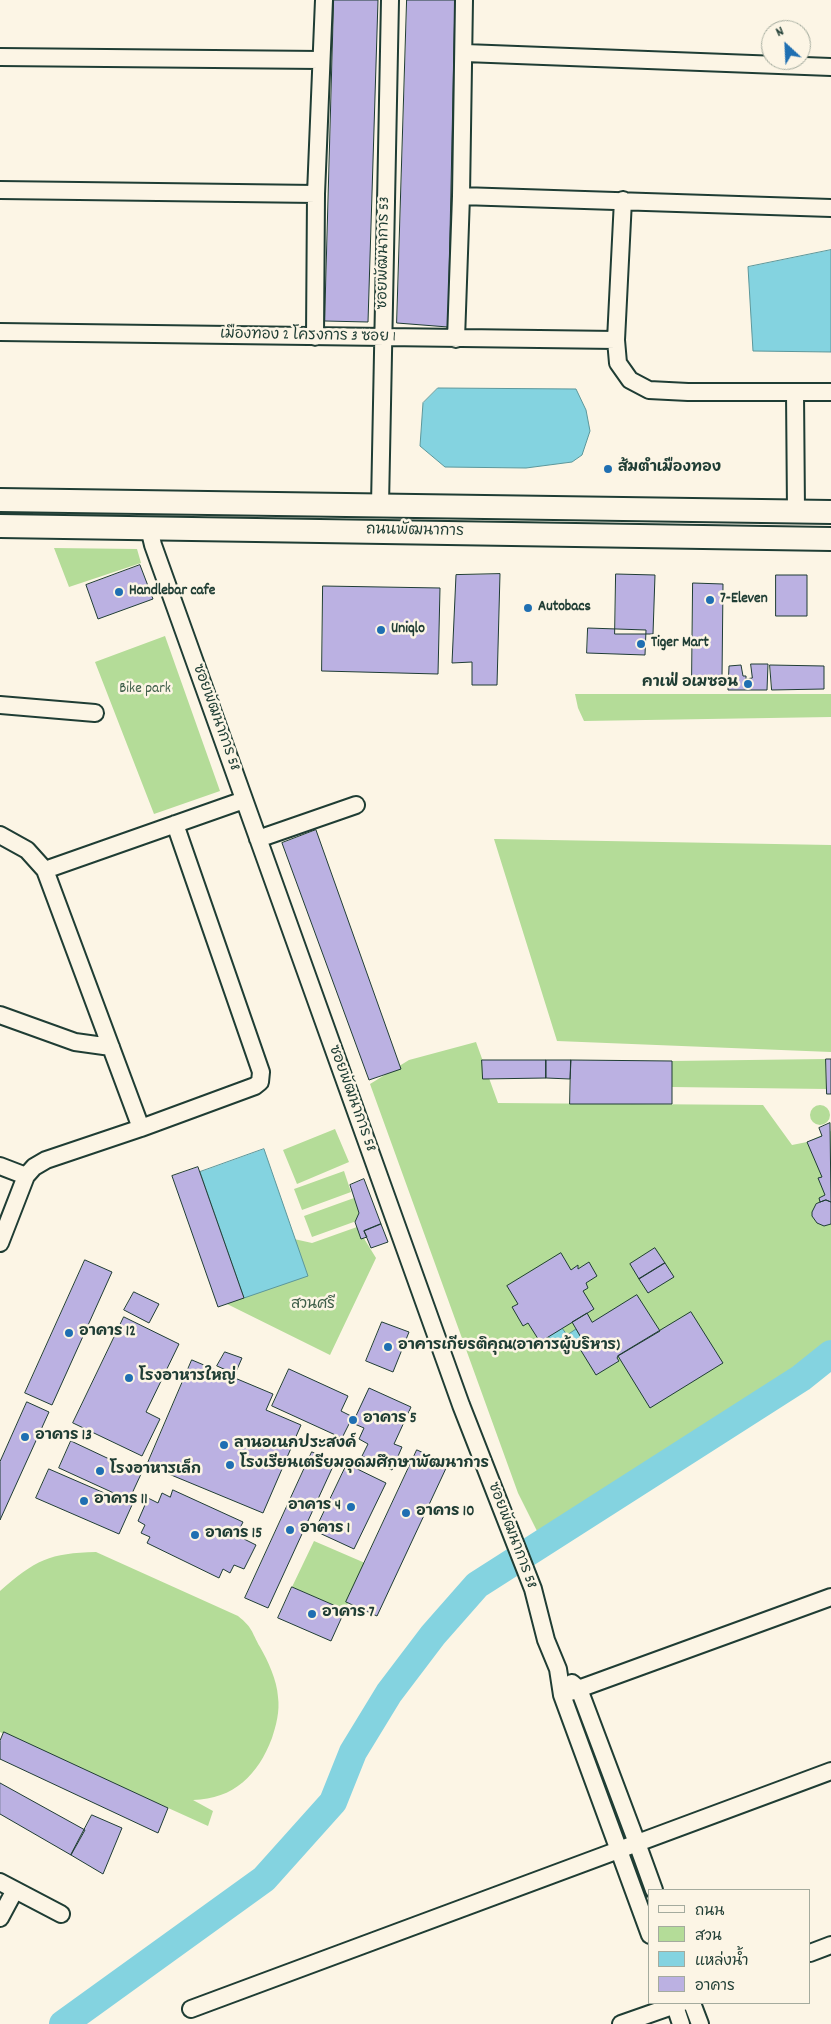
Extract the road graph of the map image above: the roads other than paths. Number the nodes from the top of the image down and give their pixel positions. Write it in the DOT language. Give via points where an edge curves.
graph roads {
  1 [pos="324,0"];
  2 [pos="390,0"];
  3 [pos="464,0"];
  4 [pos="464,53"];
  5 [pos="0,57"];
  6 [pos="320,60"];
  7 [pos="831,67"];
  8 [pos="0,190"];
  9 [pos="316,194"];
  10 [pos="461,196"];
  11 [pos="623,200"];
  12 [pos="831,208"];
  13 [pos="0,332"];
  14 [pos="314,337"];
  15 [pos="384,337"];
  16 [pos="456,339"];
  17 [pos="616,340"];
  18 [pos="795,392"];
  19 [pos="831,392"];
  20 [pos="0,500"];
  21 [pos="151,502"];
  22 [pos="380,505"];
  23 [pos="796,511"];
  24 [pos="831,512"];
  25 [pos="0,526"];
  26 [pos="149,528"];
  27 [pos="390,533"];
  28 [pos="831,540"];
  29 [pos="0,705"];
  30 [pos="95,713"];
  31 [pos="244,800"];
  32 [pos="356,805"];
  33 [pos="175,824"];
  34 [pos="0,835"];
  35 [pos="258,839"];
  36 [pos="45,870"];
  37 [pos="0,1015"];
  38 [pos="111,1047"];
  39 [pos="141,1128"];
  40 [pos="0,1166"];
  41 [pos="26,1176"];
  42 [pos="0,1243"];
  43 [pos="831,1598"];
  44 [pos="558,1669"];
  45 [pos="579,1689"];
  46 [pos="562,1695"];
  47 [pos="831,1771"];
  48 [pos="638,1843"];
  49 [pos="620,1850"];
  50 [pos="0,1882"];
  51 [pos="654,1889"];
  52 [pos="15,1890"];
  53 [pos="61,1914"];
  54 [pos="0,1918"];
  55 [pos="648,1929"];
  56 [pos="831,1944"];
  57 [pos="811,1953"];
  58 [pos="676,2004"];
  59 [pos="692,2004"];
  60 [pos="191,2009"];
  61 [pos="622,2024"];
  62 [pos="681,2024"];
  63 [pos="700,2024"];
  1 -- 6 [label="street"];
  2 -- 15 [label="street, ซอยพัฒนาการ 53"];
  3 -- 4 [label="street"];
  4 -- 7 [label="street"];
  4 -- 10 [label="street"];
  5 -- 6 [label="street"];
  6 -- 9 [label="street"];
  8 -- 9 [label="street"];
  9 -- 14 [label="street"];
  10 -- 11 [label="street"];
  10 -- 16 [label="street"];
  11 -- 12 [label="street"];
  11 -- 17 [label="street"];
  13 -- 14 [label="street, เมืองทอง 2 โครงการ 3 ซอย 1"];
  14 -- 15 [label="street, เมืองทอง 2 โครงการ 3 ซอย 1"];
  15 -- 16 [label="street, เมืองทอง 2 โครงการ 3 ซอย 1"];
  15 -- 22 [label="street, ซอยพัฒนาการ 53"];
  16 -- 17 [label="street, เมืองทอง 2 โครงการ 3 ซอย 1"];
  17 -- 18 [label="street" via="618,363 630,380 649,390"];
  18 -- 19 [label="street"];
  18 -- 23 [label="street"];
  20 -- 21 [label="main road, ถนนพัฒนาการ"];
  21 -- 22 [label="main road, ถนนพัฒนาการ"];
  21 -- 26 [label="main road"];
  22 -- 23 [label="main road, ถนนพัฒนาการ"];
  22 -- 27 [label="main road"];
  23 -- 24 [label="main road, ถนนพัฒนาการ"];
  25 -- 26 [label="main road, ถนนพัฒนาการ"];
  26 -- 27 [label="main road, ถนนพัฒนาการ"];
  26 -- 31 [label="street, ซอยพัฒนาการ 58"];
  27 -- 28 [label="main road, ถนนพัฒนาการ"];
  29 -- 30 [label="street"];
  31 -- 33 [label="street"];
  31 -- 35 [label="street, ซอยพัฒนาการ 58"];
  32 -- 35 [label="street"];
  33 -- 36 [label="street"];
  33 -- 39 [label="street" via="262,1072 260,1082 255,1086"];
  34 -- 36 [label="street" via="27,850"];
  35 -- 44 [label="street, ซอยพัฒนาการ 58" via="406,1255 533,1589 546,1640"];
  36 -- 38 [label="street"];
  37 -- 38 [label="street" via="75,1042"];
  38 -- 39 [label="street"];
  39 -- 41 [label="street" via="46,1160"];
  40 -- 41 [label="street"];
  41 -- 42 [label="street"];
  43 -- 45 [label="street"];
  44 -- 45 [label="street, ซอยพัฒนาการ 58"];
  44 -- 46 [label="street, ซอยพัฒนาการ 58"];
  45 -- 46 [label="street"];
  45 -- 48 [label="street, ซอยพัฒนาการ 58"];
  46 -- 49 [label="street, ซอยพัฒนาการ 58"];
  47 -- 48 [label="street"];
  48 -- 49 [label="street"];
  48 -- 51 [label="street, ซอยพัฒนาการ 58"];
  49 -- 55 [label="street, ซอยพัฒนาการ 58"];
  49 -- 60 [label="street"];
  50 -- 52 [label="street"];
  52 -- 53 [label="street"];
  52 -- 54 [label="street"];
  56 -- 57 [label="street"];
  58 -- 61 [label="street"];
  58 -- 62 [label="street"];
  59 -- 63 [label="street"];
}
